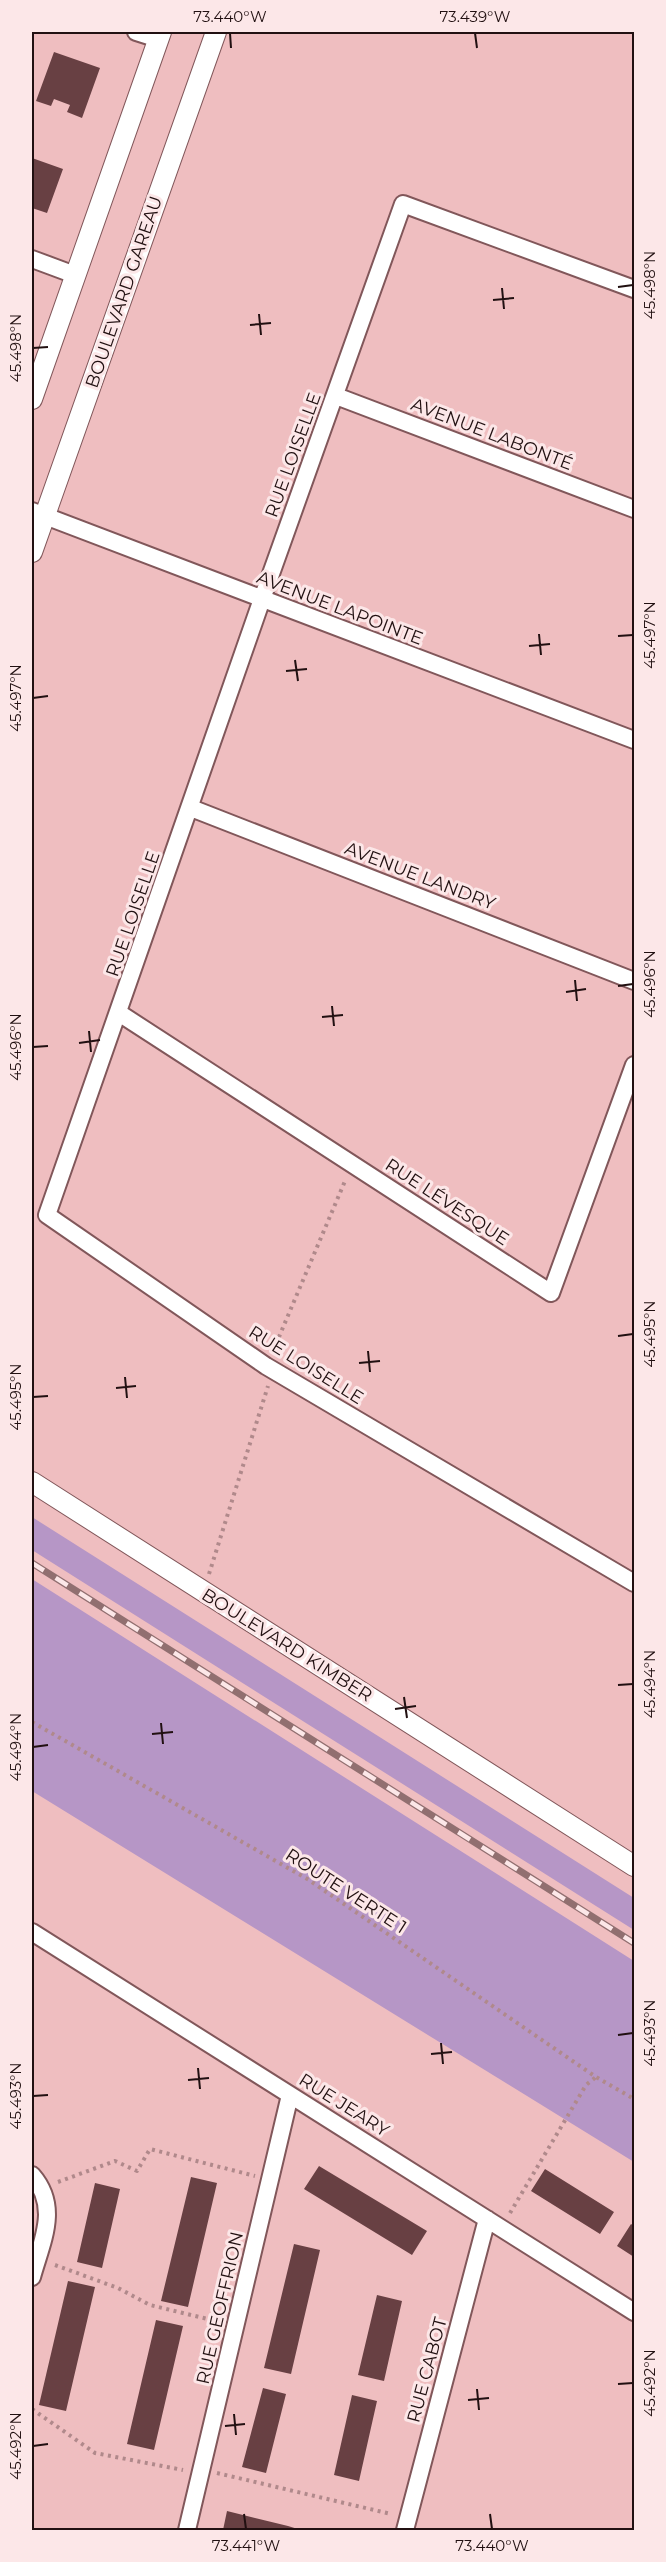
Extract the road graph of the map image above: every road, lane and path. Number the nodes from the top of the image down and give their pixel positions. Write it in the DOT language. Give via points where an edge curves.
graph roads {
  1 [pos="136,32"];
  2 [pos="216,32"];
  3 [pos="159,35"];
  4 [pos="32,259"];
  5 [pos="75,275"];
  6 [pos="634,289"];
  7 [pos="336,396"];
  8 [pos="32,399"];
  9 [pos="634,509"];
  10 [pos="38,514"];
  11 [pos="32,552"];
  12 [pos="262,599"];
  13 [pos="634,740"];
  14 [pos="190,808"];
  15 [pos="634,981"];
  16 [pos="119,1013"];
  17 [pos="634,1065"];
  18 [pos="352,1164"];
  19 [pos="269,1368"];
  20 [pos="32,1482"];
  21 [pos="634,1583"];
  22 [pos="203,1592"];
  23 [pos="32,1722"];
  24 [pos="634,1866"];
  25 [pos="32,1932"];
  26 [pos="596,2077"];
  27 [pos="290,2095"];
  28 [pos="634,2099"];
  29 [pos="270,2180"];
  30 [pos="37,2181"];
  31 [pos="494,2224"];
  32 [pos="37,2258"];
  33 [pos="32,2277"];
  34 [pos="634,2312"];
  35 [pos="236,2326"];
  36 [pos="32,2409"];
  37 [pos="201,2473"];
  38 [pos="407,2525"];
  39 [pos="187,2530"];
  1 -- 3 [label="street"];
  2 -- 10 [label="street, BOULEVARD GAREAU"];
  3 -- 5 [label="street"];
  4 -- 5 [label="street"];
  5 -- 8 [label="street"];
  6 -- 7 [label="street, RUE LOISELLE" via="403,204"];
  7 -- 9 [label="street, AVENUE LABONTÉ"];
  7 -- 12 [label="street, RUE LOISELLE"];
  10 -- 11 [label="street, BOULEVARD GAREAU"];
  10 -- 12 [label="street, AVENUE LAPOINTE"];
  12 -- 13 [label="street, AVENUE LAPOINTE"];
  12 -- 14 [label="street, RUE LOISELLE"];
  14 -- 15 [label="street, AVENUE LANDRY"];
  14 -- 16 [label="street, RUE LOISELLE"];
  16 -- 18 [label="street, RUE LÉVESQUE"];
  16 -- 19 [label="street, RUE LOISELLE" via="47,1215"];
  17 -- 18 [label="street, RUE LÉVESQUE" via="551,1293"];
  18 -- 19 [label="path"];
  19 -- 21 [label="street, RUE LOISELLE"];
  19 -- 22 [label="path"];
  20 -- 22 [label="street, BOULEVARD KIMBER"];
  22 -- 24 [label="street, BOULEVARD KIMBER"];
  23 -- 26 [label="path, ROUTE VERTE 1" via="309,1880"];
  25 -- 27 [label="street, RUE JEARY"];
  26 -- 28 [label="path, ROUTE VERTE 1"];
  26 -- 31 [label="path" via="586,2085"];
  27 -- 29 [label="street, RUE GEOFFRION"];
  27 -- 31 [label="street, RUE JEARY"];
  29 -- 30 [label="path" via="150,2149 137,2171 115,2162"];
  29 -- 35 [label="street, RUE GEOFFRION"];
  30 -- 32 [label="street" via="48,2218"];
  31 -- 34 [label="street, RUE JEARY"];
  31 -- 38 [label="street, RUE CABOT"];
  32 -- 33 [label="street"];
  32 -- 35 [label="path" via="118,2288 150,2305"];
  35 -- 37 [label="street, RUE GEOFFRION"];
  36 -- 37 [label="path" via="95,2453"];
  37 -- 38 [label="path" via="213,2472"];
  37 -- 39 [label="street, RUE GEOFFRION"];
}
